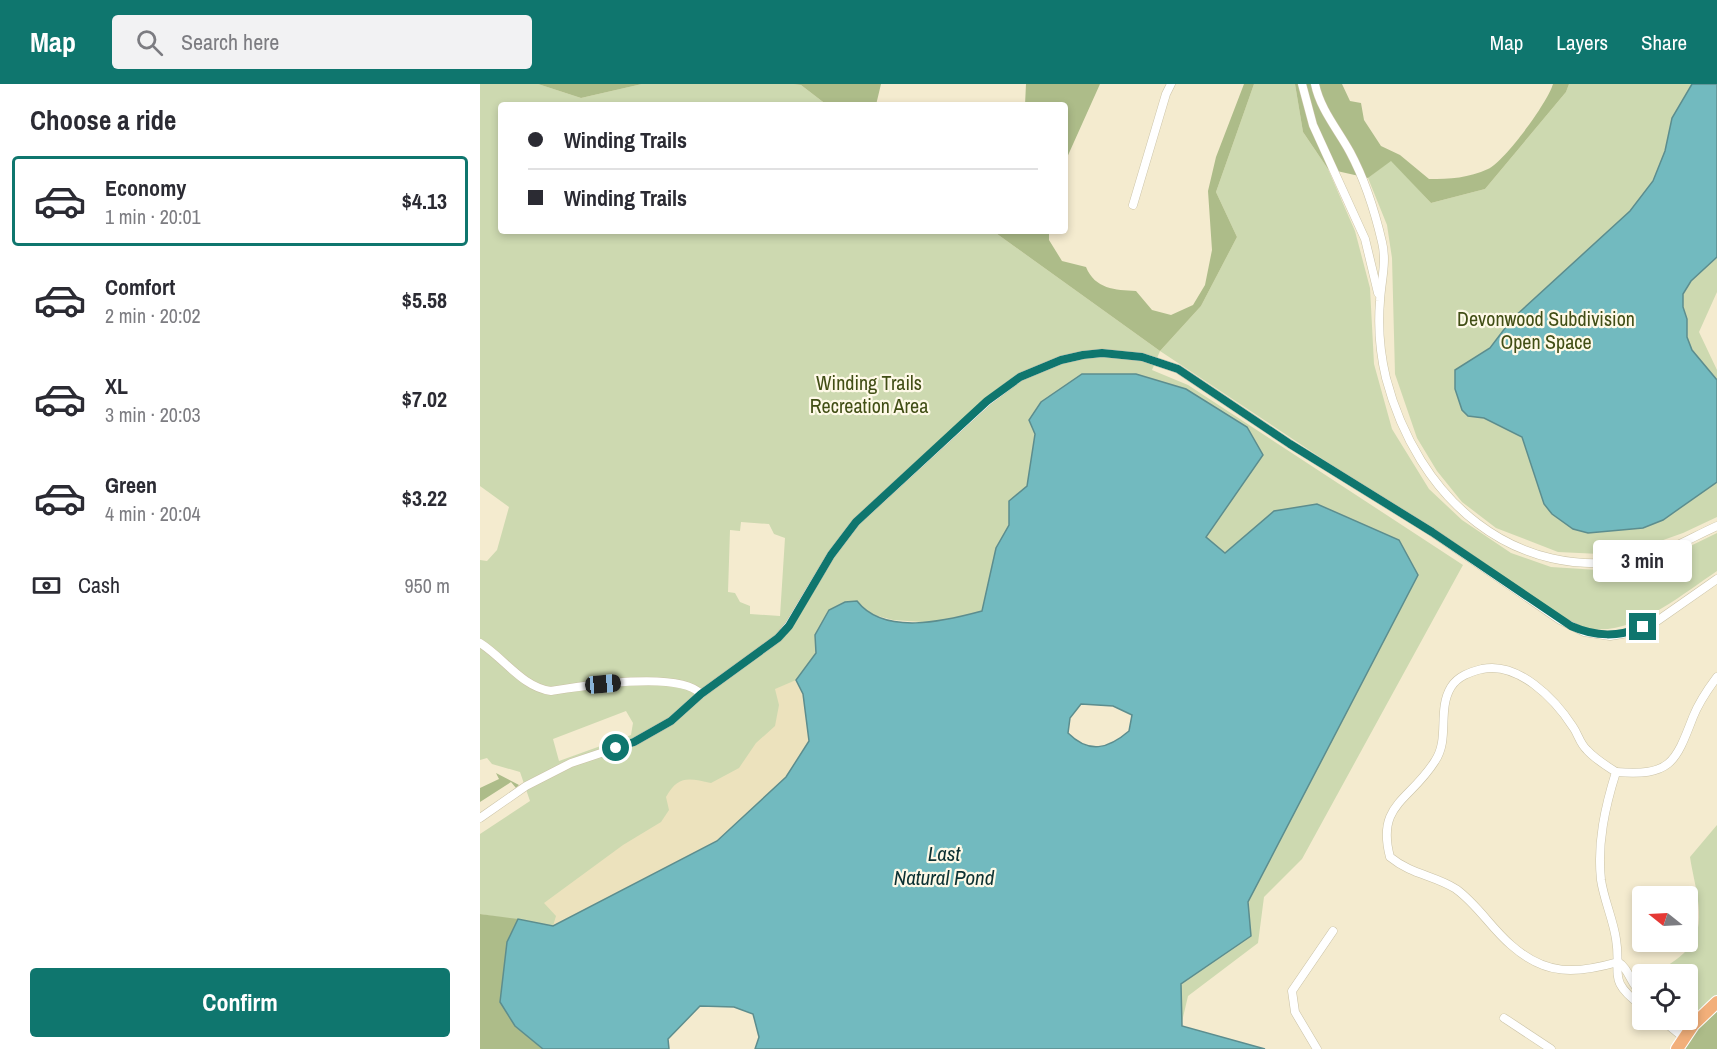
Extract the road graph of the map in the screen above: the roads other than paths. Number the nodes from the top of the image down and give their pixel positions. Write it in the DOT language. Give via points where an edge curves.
graph roads {
  1 [pos="1171,84"];
  2 [pos="1302,84"];
  3 [pos="1315,84"];
  4 [pos="1132,205"];
  5 [pos="1380,300"];
  6 [pos="1717,526"];
  7 [pos="1717,579"];
  8 [pos="480,643"];
  9 [pos="1717,676"];
  10 [pos="701,694"];
  11 [pos="1616,772"];
  12 [pos="480,818"];
  13 [pos="1333,931"];
  14 [pos="1618,962"];
  15 [pos="1632,981"];
  16 [pos="1632,997"];
  17 [pos="1717,1002"];
  18 [pos="1698,1016"];
  19 [pos="1504,1017"];
  20 [pos="1670,1030"];
  21 [pos="1681,1044"];
  22 [pos="1317,1049"];
  23 [pos="1551,1049"];
  1 -- 4 [label="street"];
  2 -- 5 [label="street" via="1313,125 1365,239"];
  3 -- 5 [label="street" via="1318,99 1351,154 1370,200 1383,244"];
  5 -- 6 [label="street" via="1386,377 1412,447 1435,483 1491,533 1543,557 1603,564 1662,552"];
  7 -- 10 [label="street" via="1664,617 1628,633 1610,636 1584,632 1178,369 1142,357 1083,355 1020,377 987,401 856,522 778,638"];
  8 -- 10 [label="street" via="540,689 638,681 693,687"];
  9 -- 11 [label="street" via="1704,694 1675,759 1657,771"];
  10 -- 12 [label="street" via="658,730 571,763 526,786"];
  11 -- 14 [label="street" via="1601,826 1601,879 1616,937"];
  11 -- 14 [label="street" via="1585,748 1559,707 1536,687 1510,670 1488,668 1467,672 1452,685 1444,701 1443,741 1437,758 1391,812 1385,826 1390,857 1405,870 1454,888 1511,945 1531,959 1550,969 1568,972"];
  13 -- 22 [label="street" via="1292,991 1295,1012"];
  14 -- 15 [label="street" via="1626,966"];
  14 -- 16 [label="street" via="1616,974 1622,988"];
  17 -- 18 [label="main road"];
  19 -- 23 [label="street"];
  20 -- 21 [label="street"];
}
